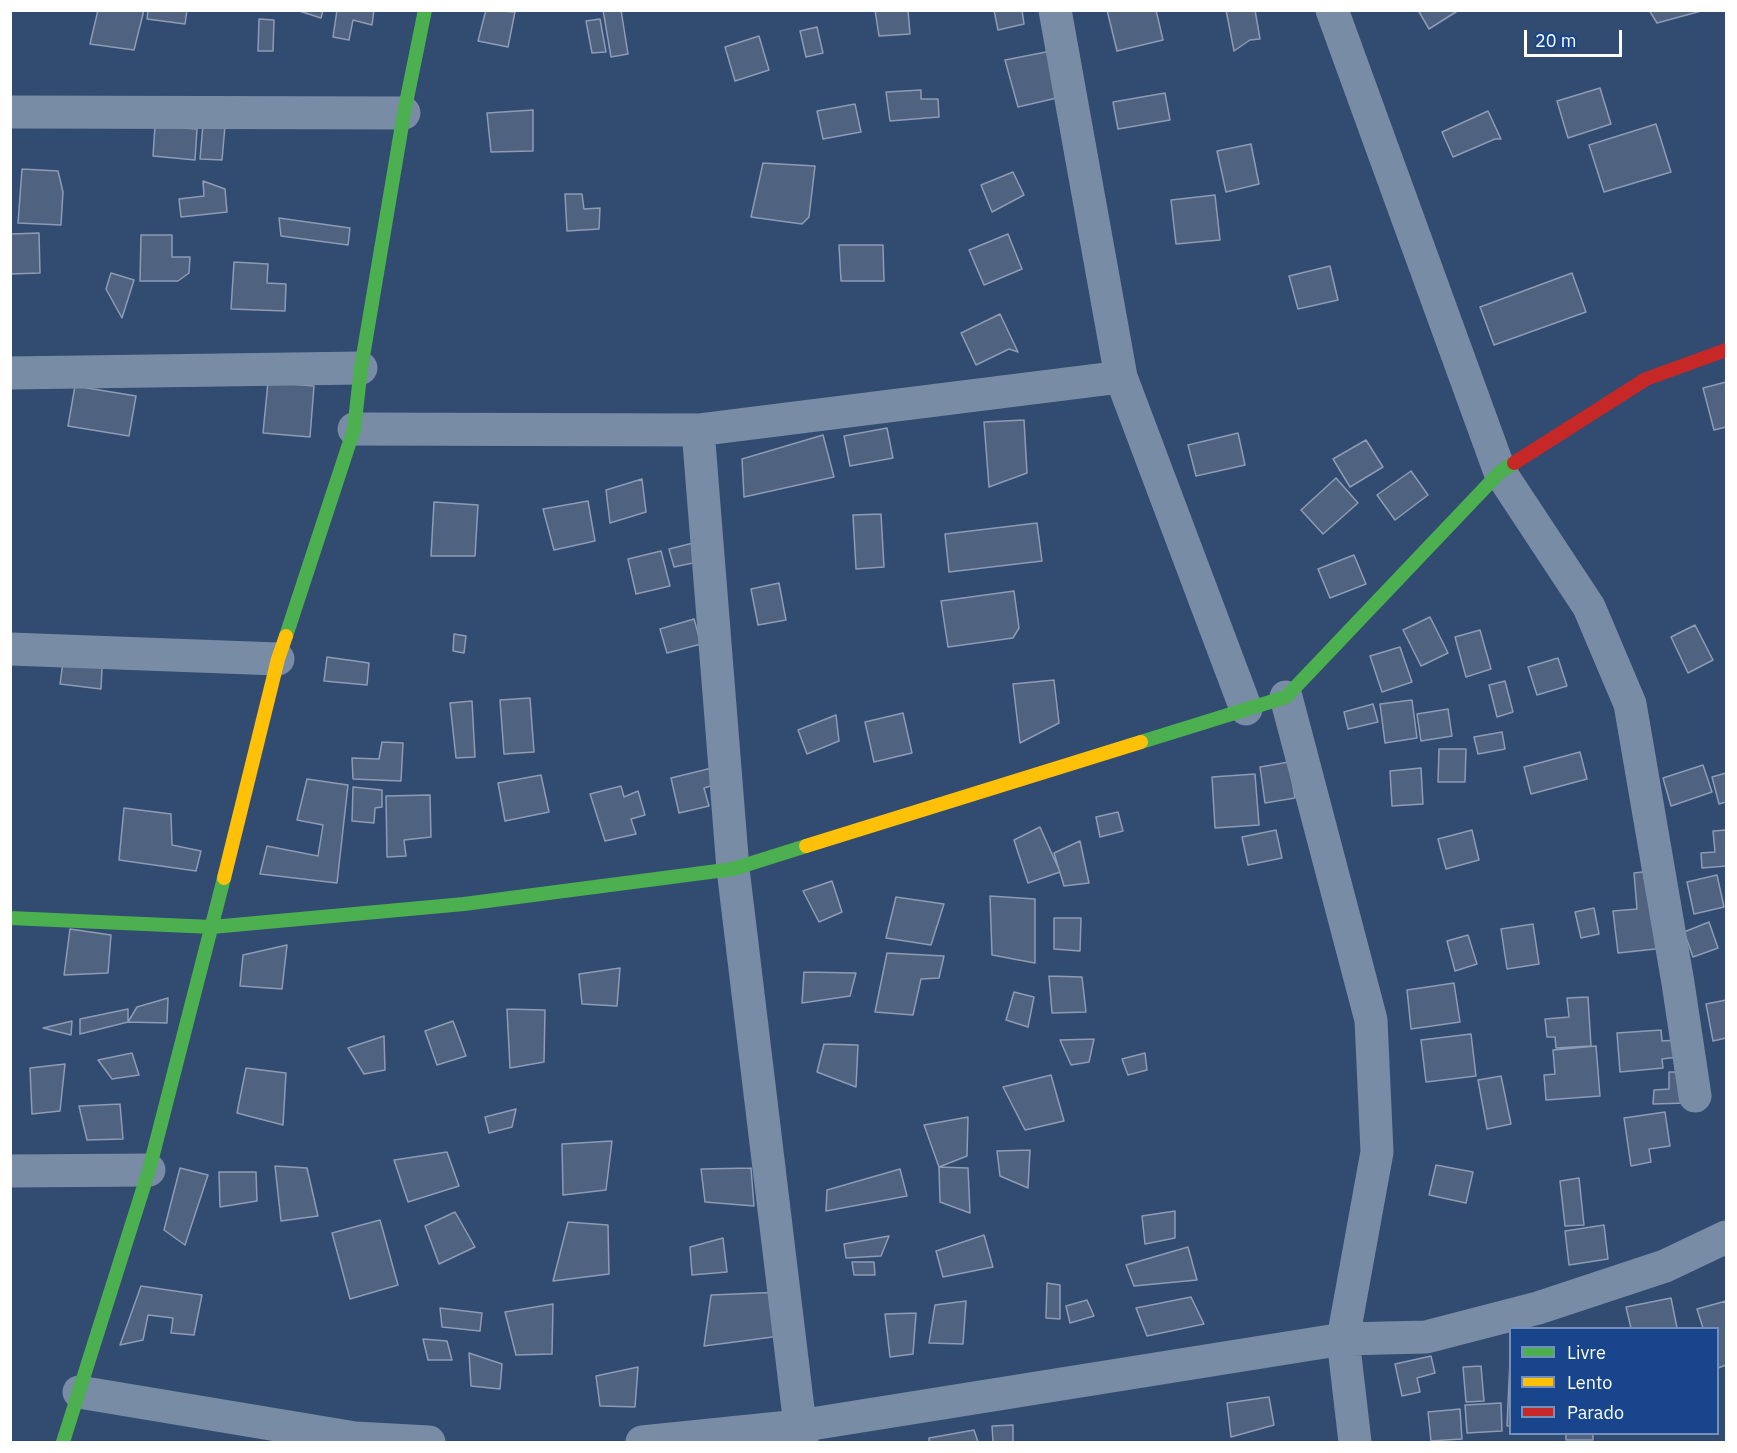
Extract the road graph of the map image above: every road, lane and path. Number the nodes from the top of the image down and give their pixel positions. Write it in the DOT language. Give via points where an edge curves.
graph roads {
  1 [pos="425,10"];
  2 [pos="1055,10"];
  3 [pos="1332,10"];
  4 [pos="10,112"];
  5 [pos="404,113"];
  6 [pos="1726,350"];
  7 [pos="361,368"];
  8 [pos="10,373"];
  9 [pos="1121,377"];
  10 [pos="354,429"];
  11 [pos="698,430"];
  12 [pos="1500,472"];
  13 [pos="10,649"];
  14 [pos="278,659"];
  15 [pos="1286,698"];
  16 [pos="1246,709"];
  17 [pos="734,869"];
  18 [pos="10,918"];
  19 [pos="212,927"];
  20 [pos="1695,1096"];
  21 [pos="149,1170"];
  22 [pos="10,1171"];
  23 [pos="1726,1237"];
  24 [pos="1343,1339"];
  25 [pos="79,1392"];
  26 [pos="800,1434"];
  27 [pos="63,1443"];
  28 [pos="429,1443"];
  29 [pos="642,1443"];
  30 [pos="1355,1443"];
  1 -- 5 [label="street"];
  2 -- 9 [label="street"];
  3 -- 12 [label="street"];
  4 -- 5 [label="street"];
  5 -- 7 [label="street"];
  6 -- 12 [label="street" via="1646,379"];
  7 -- 8 [label="street"];
  7 -- 10 [label="street"];
  9 -- 11 [label="street"];
  9 -- 16 [label="street"];
  10 -- 11 [label="street"];
  10 -- 14 [label="street"];
  11 -- 17 [label="street"];
  12 -- 15 [label="street"];
  12 -- 20 [label="street" via="1589,607 1630,704"];
  13 -- 14 [label="street"];
  14 -- 19 [label="street"];
  15 -- 16 [label="street"];
  15 -- 24 [label="street" via="1371,1020 1377,1152"];
  16 -- 17 [label="street"];
  17 -- 19 [label="street" via="464,904"];
  17 -- 26 [label="street"];
  18 -- 19 [label="street"];
  19 -- 21 [label="street"];
  21 -- 22 [label="street"];
  21 -- 25 [label="street"];
  23 -- 24 [label="street" via="1665,1266 1539,1308 1426,1337"];
  24 -- 26 [label="street"];
  24 -- 30 [label="street"];
  25 -- 27 [label="street"];
  25 -- 28 [label="street" via="355,1438"];
  26 -- 29 [label="street"];
}
